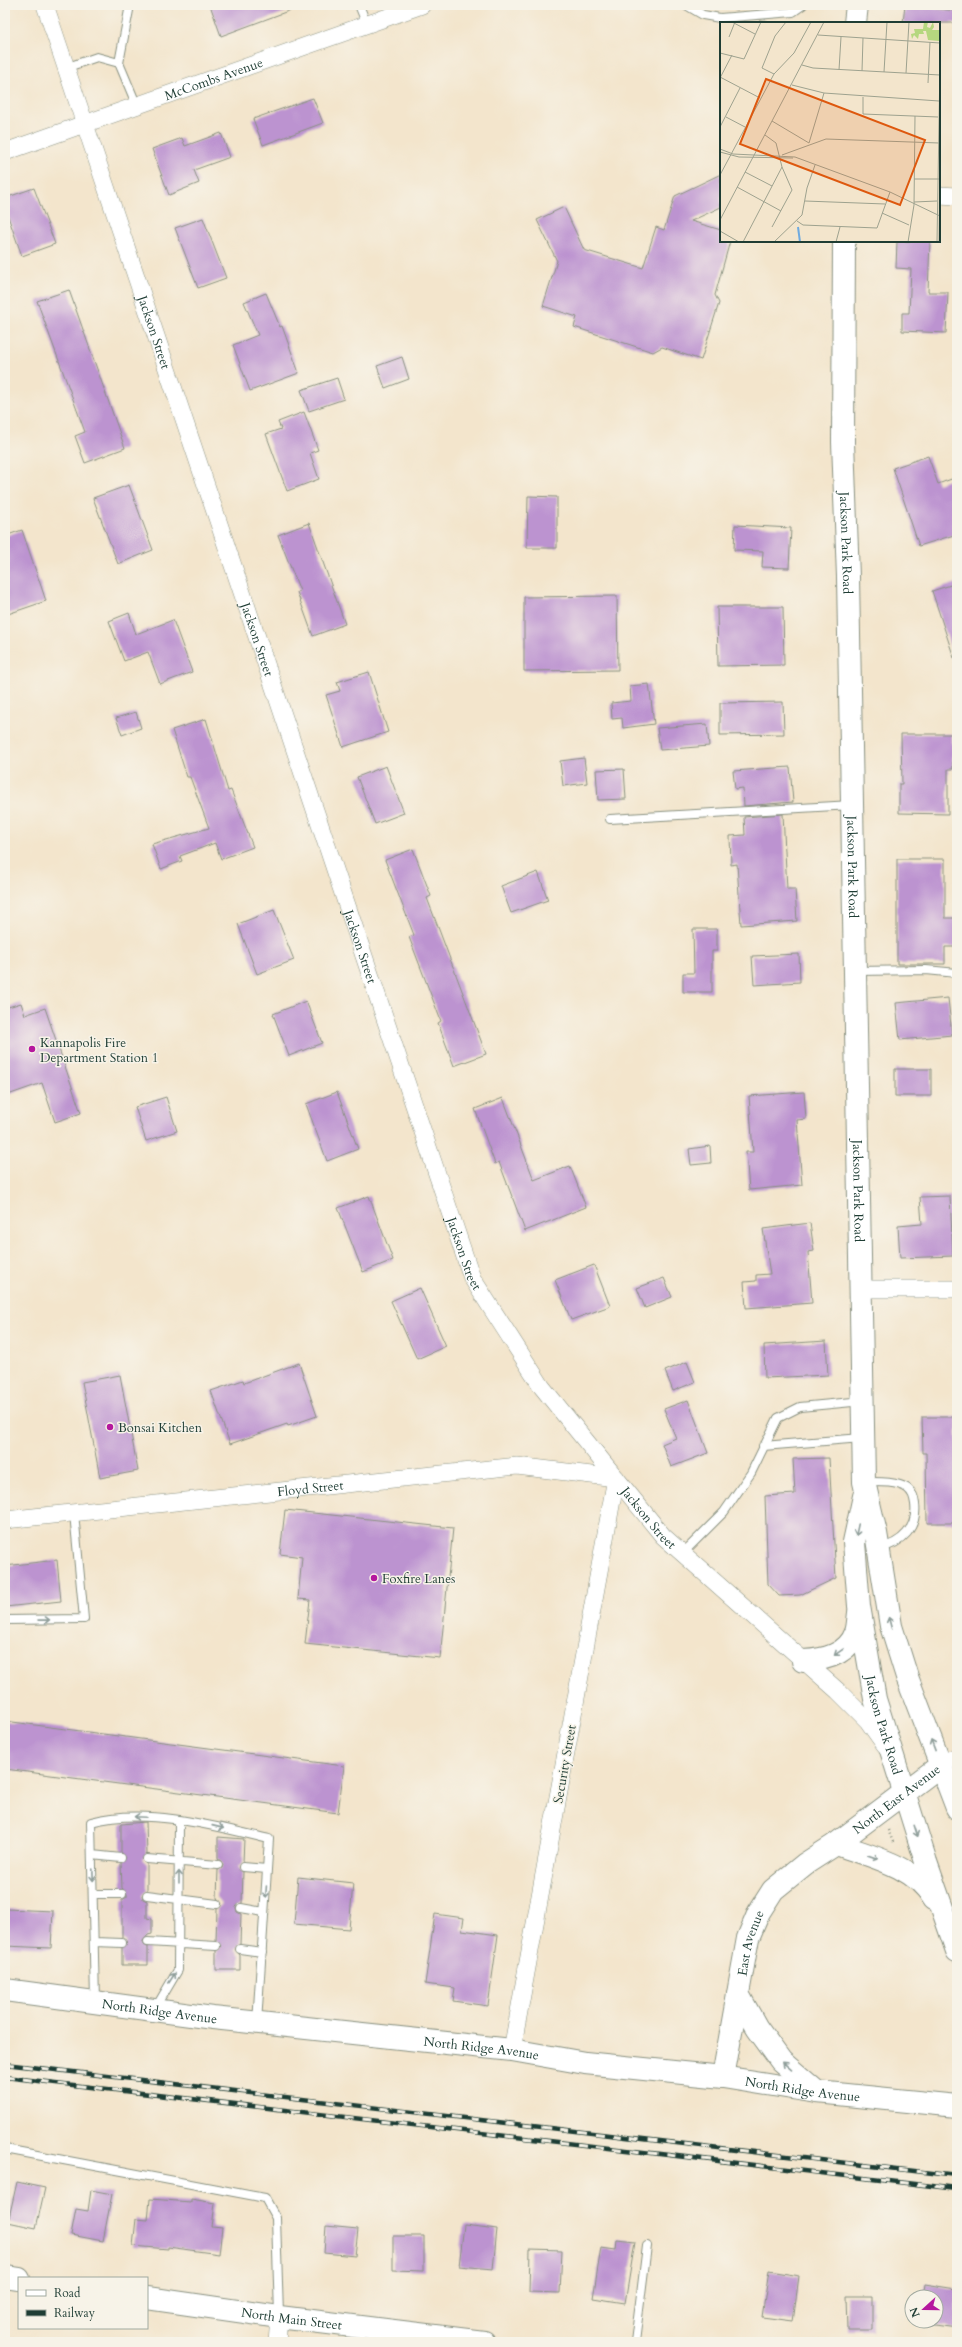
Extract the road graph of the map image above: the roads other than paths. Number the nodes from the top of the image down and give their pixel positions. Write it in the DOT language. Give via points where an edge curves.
graph roads {
  1 [pos="45,5"];
  2 [pos="130,5"];
  3 [pos="359,5"];
  4 [pos="422,5"];
  5 [pos="686,5"];
  6 [pos="803,5"];
  7 [pos="857,5"];
  8 [pos="855,22"];
  9 [pos="367,25"];
  10 [pos="119,62"];
  11 [pos="65,68"];
  12 [pos="137,106"];
  13 [pos="84,124"];
  14 [pos="5,152"];
  15 [pos="940,195"];
  16 [pos="957,196"];
  17 [pos="844,242"];
  18 [pos="853,805"];
  19 [pos="610,819"];
  20 [pos="855,970"];
  21 [pos="957,973"];
  22 [pos="957,1288"];
  23 [pos="861,1289"];
  24 [pos="863,1401"];
  25 [pos="863,1438"];
  26 [pos="764,1446"];
  27 [pos="616,1478"];
  28 [pos="864,1487"];
  29 [pos="74,1513"];
  30 [pos="5,1520"];
  31 [pos="878,1548"];
  32 [pos="682,1554"];
  33 [pos="860,1606"];
  34 [pos="5,1620"];
  35 [pos="803,1661"];
  36 [pos="892,1759"];
  37 [pos="949,1761"];
  38 [pos="904,1793"];
  39 [pos="957,1808"];
  40 [pos="179,1821"];
  41 [pos="836,1844"];
  42 [pos="92,1855"];
  43 [pos="121,1858"];
  44 [pos="147,1859"];
  45 [pos="179,1861"];
  46 [pos="218,1865"];
  47 [pos="243,1867"];
  48 [pos="267,1869"];
  49 [pos="93,1894"];
  50 [pos="122,1894"];
  51 [pos="147,1895"];
  52 [pos="179,1899"];
  53 [pos="217,1904"];
  54 [pos="241,1908"];
  55 [pos="264,1912"];
  56 [pos="945,1918"];
  57 [pos="95,1942"];
  58 [pos="148,1942"];
  59 [pos="122,1943"];
  60 [pos="179,1944"];
  61 [pos="216,1946"];
  62 [pos="240,1949"];
  63 [pos="957,1951"];
  64 [pos="262,1952"];
  65 [pos="5,1990"];
  66 [pos="738,1994"];
  67 [pos="95,2002"];
  68 [pos="154,2010"];
  69 [pos="257,2023"];
  70 [pos="512,2050"];
  71 [pos="723,2077"];
  72 [pos="817,2092"];
  73 [pos="957,2106"];
  74 [pos="5,2149"];
  75 [pos="647,2246"];
  76 [pos="5,2277"];
  77 [pos="18,2279"];
  78 [pos="148,2298"];
  79 [pos="279,2317"];
  80 [pos="277,2342"];
  81 [pos="484,2342"];
  82 [pos="635,2342"];
  1 -- 11 [label="street, Jackson Street"];
  2 -- 10 [label="lane"];
  3 -- 9 [label="lane"];
  4 -- 9 [label="street, McCombs Avenue"];
  5 -- 6 [label="lane" via="703,15 720,18 793,12"];
  7 -- 8 [label="main road"];
  9 -- 12 [label="street, McCombs Avenue"];
  10 -- 11 [label="lane" via="97,57"];
  10 -- 12 [label="lane"];
  11 -- 13 [label="street, Jackson Street"];
  12 -- 13 [label="street, McCombs Avenue"];
  13 -- 14 [label="street, McCombs Avenue"];
  13 -- 27 [label="street, Jackson Street" via="472,1278 542,1387"];
  15 -- 16 [label="street"];
  17 -- 18 [label="main road, Jackson Park Road" via="844,442"];
  18 -- 19 [label="lane"];
  18 -- 20 [label="main road, Jackson Park Road"];
  20 -- 21 [label="lane" via="926,970"];
  20 -- 23 [label="main road, Jackson Park Road"];
  22 -- 23 [label="street"];
  23 -- 24 [label="main road, Jackson Park Road"];
  24 -- 25 [label="main road, Jackson Park Road"];
  24 -- 26 [label="lane" via="800,1407 778,1418"];
  25 -- 26 [label="lane"];
  25 -- 28 [label="main road, Jackson Park Road"];
  26 -- 32 [label="lane" via="751,1473 724,1512"];
  27 -- 29 [label="street, Floyd Street" via="517,1466"];
  27 -- 32 [label="street, Jackson Street" via="663,1536"];
  27 -- 70 [label="street, Security Street"];
  28 -- 31 [label="main road, Jackson Park Road"];
  28 -- 31 [label="lane" via="891,1483 906,1488 913,1495 916,1512 914,1526 902,1539"];
  28 -- 33 [label="main road, Jackson Park Road, one-way" via="854,1542"];
  29 -- 30 [label="street, Floyd Street"];
  34 -- 29 [label="lane, one-way" via="84,1619"];
  37 -- 31 [label="main road, Jackson Park Road, one-way" via="905,1671 891,1626"];
  32 -- 35 [label="street, Jackson Street"];
  33 -- 35 [label="main road, one-way" via="856,1633 843,1649 832,1657"];
  33 -- 36 [label="main road, Jackson Park Road" via="875,1699"];
  35 -- 36 [label="street, Jackson Street" via="868,1721"];
  36 -- 38 [label="main road, Jackson Park Road"];
  37 -- 38 [label="main road, North East Avenue"];
  37 -- 39 [label="main road, Jackson Park Road"];
  38 -- 41 [label="main road, North East Avenue"];
  38 -- 56 [label="main road, Jackson Park Road, one-way"];
  40 -- 42 [label="lane, one-way" via="139,1816 107,1817 91,1822"];
  40 -- 45 [label="lane"];
  40 -- 48 [label="lane, one-way" via="208,1824 269,1839"];
  41 -- 56 [label="main road, one-way" via="890,1864 922,1883 933,1896"];
  41 -- 66 [label="main road, East Avenue" via="805,1864 773,1890 759,1912 748,1938"];
  42 -- 43 [label="lane"];
  42 -- 49 [label="lane, one-way"];
  44 -- 45 [label="lane"];
  45 -- 46 [label="lane"];
  52 -- 45 [label="lane, one-way"];
  47 -- 48 [label="lane"];
  48 -- 55 [label="lane, one-way"];
  49 -- 50 [label="lane"];
  49 -- 57 [label="lane"];
  51 -- 52 [label="lane"];
  52 -- 53 [label="lane"];
  52 -- 60 [label="lane"];
  54 -- 55 [label="lane"];
  55 -- 64 [label="lane"];
  56 -- 63 [label="main road, Jackson Park Road"];
  57 -- 59 [label="lane"];
  57 -- 67 [label="lane"];
  58 -- 60 [label="lane"];
  60 -- 61 [label="lane"];
  68 -- 60 [label="lane, one-way" via="178,1970"];
  62 -- 64 [label="lane"];
  64 -- 69 [label="lane"];
  65 -- 67 [label="main road, North Ridge Avenue"];
  66 -- 71 [label="main road, East Avenue"];
  72 -- 66 [label="main road, one-way" via="781,2061 757,2028"];
  67 -- 68 [label="main road, North Ridge Avenue"];
  68 -- 69 [label="main road, North Ridge Avenue"];
  69 -- 70 [label="main road, North Ridge Avenue"];
  70 -- 71 [label="main road, North Ridge Avenue" via="585,2063"];
  71 -- 72 [label="main road, North Ridge Avenue"];
  72 -- 73 [label="main road, North Ridge Avenue"];
  74 -- 79 [label="lane" via="265,2198 276,2218"];
  75 -- 82 [label="lane"];
  76 -- 77 [label="main road"];
  78 -- 79 [label="main road, North Main Street"];
  79 -- 80 [label="street"];
  79 -- 81 [label="main road, North Main Street"];
}
